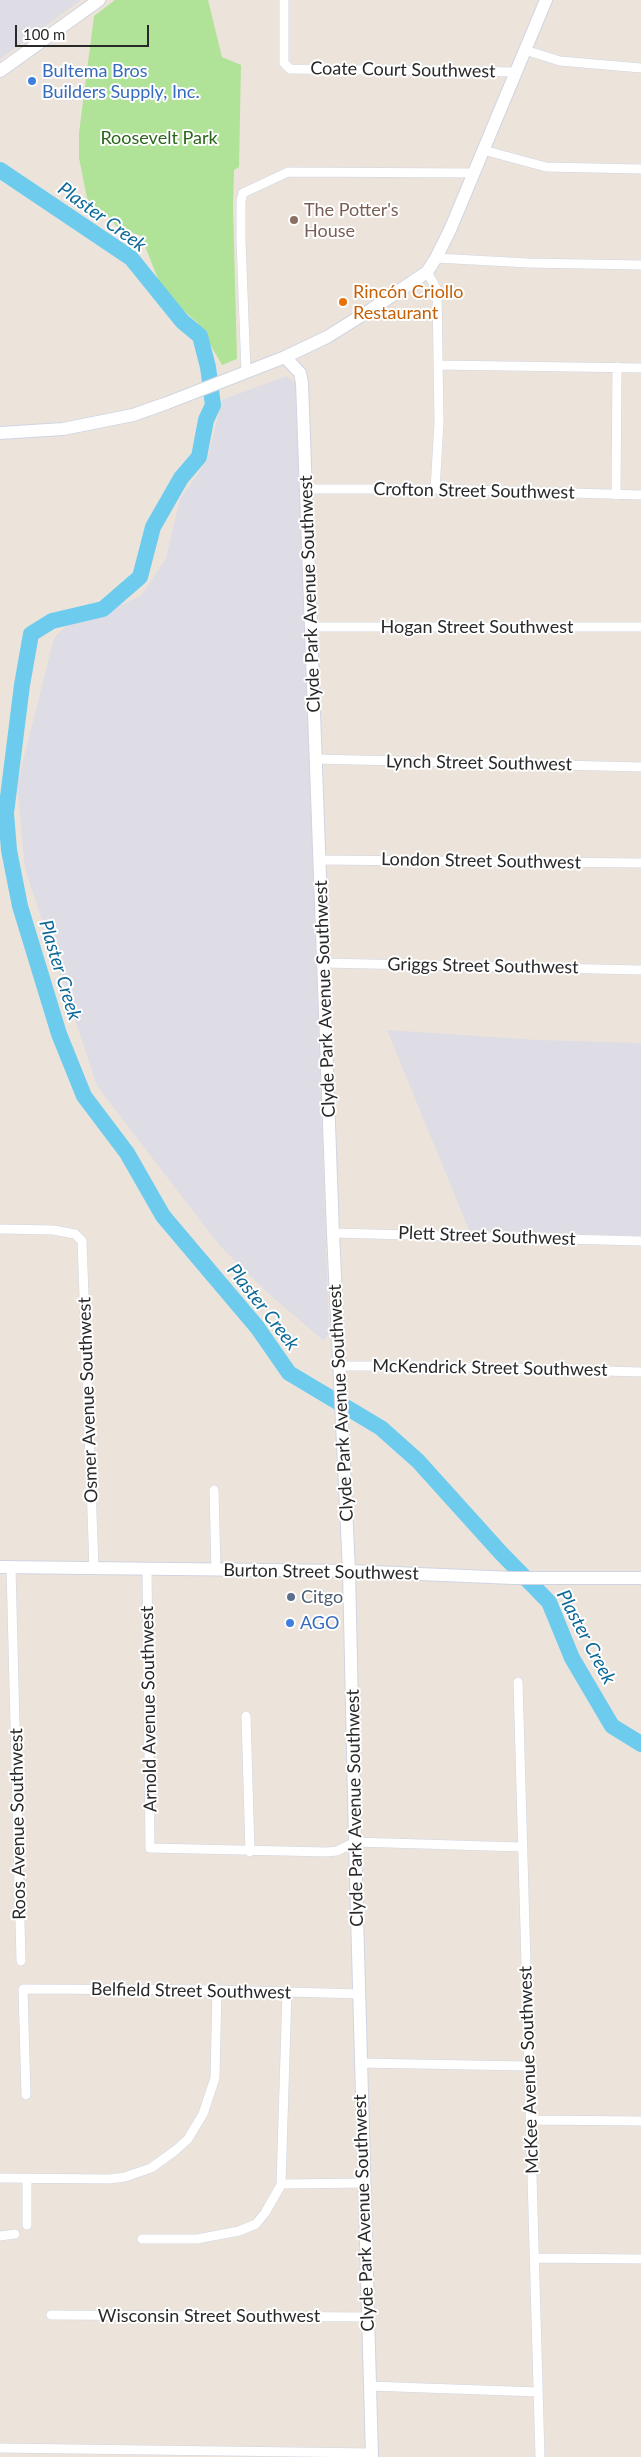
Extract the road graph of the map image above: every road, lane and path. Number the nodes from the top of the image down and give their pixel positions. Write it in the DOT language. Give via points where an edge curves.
graph roads {
  1 [pos="99,0"];
  2 [pos="284,0"];
  3 [pos="546,0"];
  4 [pos="525,50"];
  5 [pos="641,68"];
  6 [pos="0,71"];
  7 [pos="516,72"];
  8 [pos="483,150"];
  9 [pos="641,169"];
  10 [pos="473,173"];
  11 [pos="436,258"];
  12 [pos="641,265"];
  13 [pos="426,272"];
  14 [pos="285,357"];
  15 [pos="439,365"];
  16 [pos="617,367"];
  17 [pos="641,368"];
  18 [pos="246,372"];
  19 [pos="0,433"];
  20 [pos="307,489"];
  21 [pos="435,489"];
  22 [pos="616,495"];
  23 [pos="641,496"];
  24 [pos="312,627"];
  25 [pos="641,627"];
  26 [pos="316,759"];
  27 [pos="641,766"];
  28 [pos="320,860"];
  29 [pos="641,863"];
  30 [pos="324,963"];
  31 [pos="641,970"];
  32 [pos="0,1229"];
  33 [pos="333,1233"];
  34 [pos="641,1241"];
  35 [pos="339,1372"];
  36 [pos="641,1372"];
  37 [pos="214,1490"];
  38 [pos="6,1567"];
  39 [pos="94,1568"];
  40 [pos="147,1569"];
  41 [pos="216,1570"];
  42 [pos="350,1571"];
  43 [pos="641,1578"];
  44 [pos="518,1682"];
  45 [pos="246,1716"];
  46 [pos="355,1842"];
  47 [pos="521,1847"];
  48 [pos="250,1852"];
  49 [pos="20,1962"];
  50 [pos="216,1990"];
  51 [pos="287,1991"];
  52 [pos="360,1994"];
  53 [pos="360,2064"];
  54 [pos="527,2066"];
  55 [pos="26,2095"];
  56 [pos="531,2120"];
  57 [pos="641,2122"];
  58 [pos="0,2178"];
  59 [pos="27,2179"];
  60 [pos="364,2183"];
  61 [pos="281,2185"];
  62 [pos="27,2225"];
  63 [pos="15,2234"];
  64 [pos="0,2236"];
  65 [pos="142,2239"];
  66 [pos="535,2258"];
  67 [pos="641,2259"];
  68 [pos="51,2315"];
  69 [pos="367,2317"];
  70 [pos="369,2386"];
  71 [pos="538,2392"];
  72 [pos="0,2448"];
  73 [pos="372,2455"];
  74 [pos="540,2457"];
  1 -- 6 [label="main road"];
  2 -- 7 [label="street, Coate Court Southwest" via="284,63 290,69"];
  3 -- 4 [label="main road"];
  4 -- 5 [label="street" via="560,61"];
  4 -- 7 [label="main road"];
  7 -- 8 [label="main road"];
  8 -- 9 [label="street" via="546,167"];
  8 -- 10 [label="main road"];
  10 -- 11 [label="main road"];
  10 -- 18 [label="street" via="288,172 243,193 241,240"];
  11 -- 12 [label="street"];
  11 -- 13 [label="main road"];
  13 -- 14 [label="main road" via="358,319"];
  13 -- 15 [label="street" via="437,290"];
  14 -- 18 [label="main road"];
  14 -- 20 [label="main road, Clyde Park Avenue Southwest" via="300,372 302,382"];
  15 -- 16 [label="street"];
  15 -- 21 [label="street"];
  16 -- 17 [label="street"];
  16 -- 22 [label="street"];
  18 -- 19 [label="main road" via="113,420 63,429"];
  20 -- 21 [label="street, Crofton Street Southwest"];
  20 -- 24 [label="main road, Clyde Park Avenue Southwest"];
  21 -- 22 [label="street, Crofton Street Southwest"];
  22 -- 23 [label="street, Crofton Street Southwest"];
  24 -- 25 [label="street, Hogan Street Southwest"];
  24 -- 26 [label="main road, Clyde Park Avenue Southwest"];
  26 -- 27 [label="street, Lynch Street Southwest"];
  26 -- 28 [label="main road, Clyde Park Avenue Southwest"];
  28 -- 29 [label="street, London Street Southwest"];
  28 -- 30 [label="main road, Clyde Park Avenue Southwest"];
  30 -- 31 [label="street, Griggs Street Southwest"];
  30 -- 33 [label="main road, Clyde Park Avenue Southwest"];
  32 -- 39 [label="street, Osmer Avenue Southwest" via="53,1230 75,1234 82,1241"];
  33 -- 34 [label="street, Plett Street Southwest"];
  33 -- 35 [label="main road, Clyde Park Avenue Southwest"];
  35 -- 36 [label="street, McKendrick Street Southwest" via="427,1366"];
  35 -- 42 [label="main road, Clyde Park Avenue Southwest"];
  37 -- 41 [label="street"];
  38 -- 39 [label="main road, Burton Street Southwest"];
  38 -- 49 [label="street, Roos Avenue Southwest"];
  39 -- 40 [label="main road, Burton Street Southwest"];
  40 -- 41 [label="main road, Burton Street Southwest"];
  40 -- 48 [label="street, Arnold Avenue Southwest" via="150,1848"];
  41 -- 42 [label="main road, Burton Street Southwest"];
  42 -- 43 [label="main road, Burton Street Southwest" via="543,1579"];
  42 -- 46 [label="main road, Clyde Park Avenue Southwest"];
  44 -- 47 [label="street, McKee Avenue Southwest"];
  45 -- 48 [label="street"];
  46 -- 47 [label="street"];
  46 -- 48 [label="street" via="327,1852"];
  46 -- 52 [label="main road, Clyde Park Avenue Southwest"];
  47 -- 54 [label="street, McKee Avenue Southwest"];
  50 -- 51 [label="street, Belfield Street Southwest"];
  50 -- 55 [label="street, Belfield Street Southwest" via="23,1989"];
  50 -- 59 [label="street" via="215,2078 203,2114 188,2138 151,2168 125,2176 109,2179"];
  51 -- 52 [label="street, Belfield Street Southwest"];
  51 -- 61 [label="street"];
  52 -- 53 [label="main road, Clyde Park Avenue Southwest"];
  53 -- 54 [label="street"];
  53 -- 60 [label="main road, Clyde Park Avenue Southwest"];
  54 -- 56 [label="street, McKee Avenue Southwest"];
  56 -- 57 [label="street"];
  56 -- 66 [label="street, McKee Avenue Southwest"];
  58 -- 59 [label="street"];
  59 -- 62 [label="street"];
  60 -- 61 [label="street"];
  60 -- 69 [label="main road, Clyde Park Avenue Southwest"];
  61 -- 65 [label="street" via="256,2224 239,2231 197,2239"];
  63 -- 64 [label="street"];
  66 -- 67 [label="street"];
  66 -- 71 [label="street, McKee Avenue Southwest"];
  68 -- 69 [label="street, Wisconsin Street Southwest"];
  69 -- 70 [label="main road, Clyde Park Avenue Southwest"];
  70 -- 71 [label="street"];
  70 -- 73 [label="main road, Clyde Park Avenue Southwest"];
  71 -- 74 [label="street, McKee Avenue Southwest"];
  72 -- 73 [label="street"];
}
